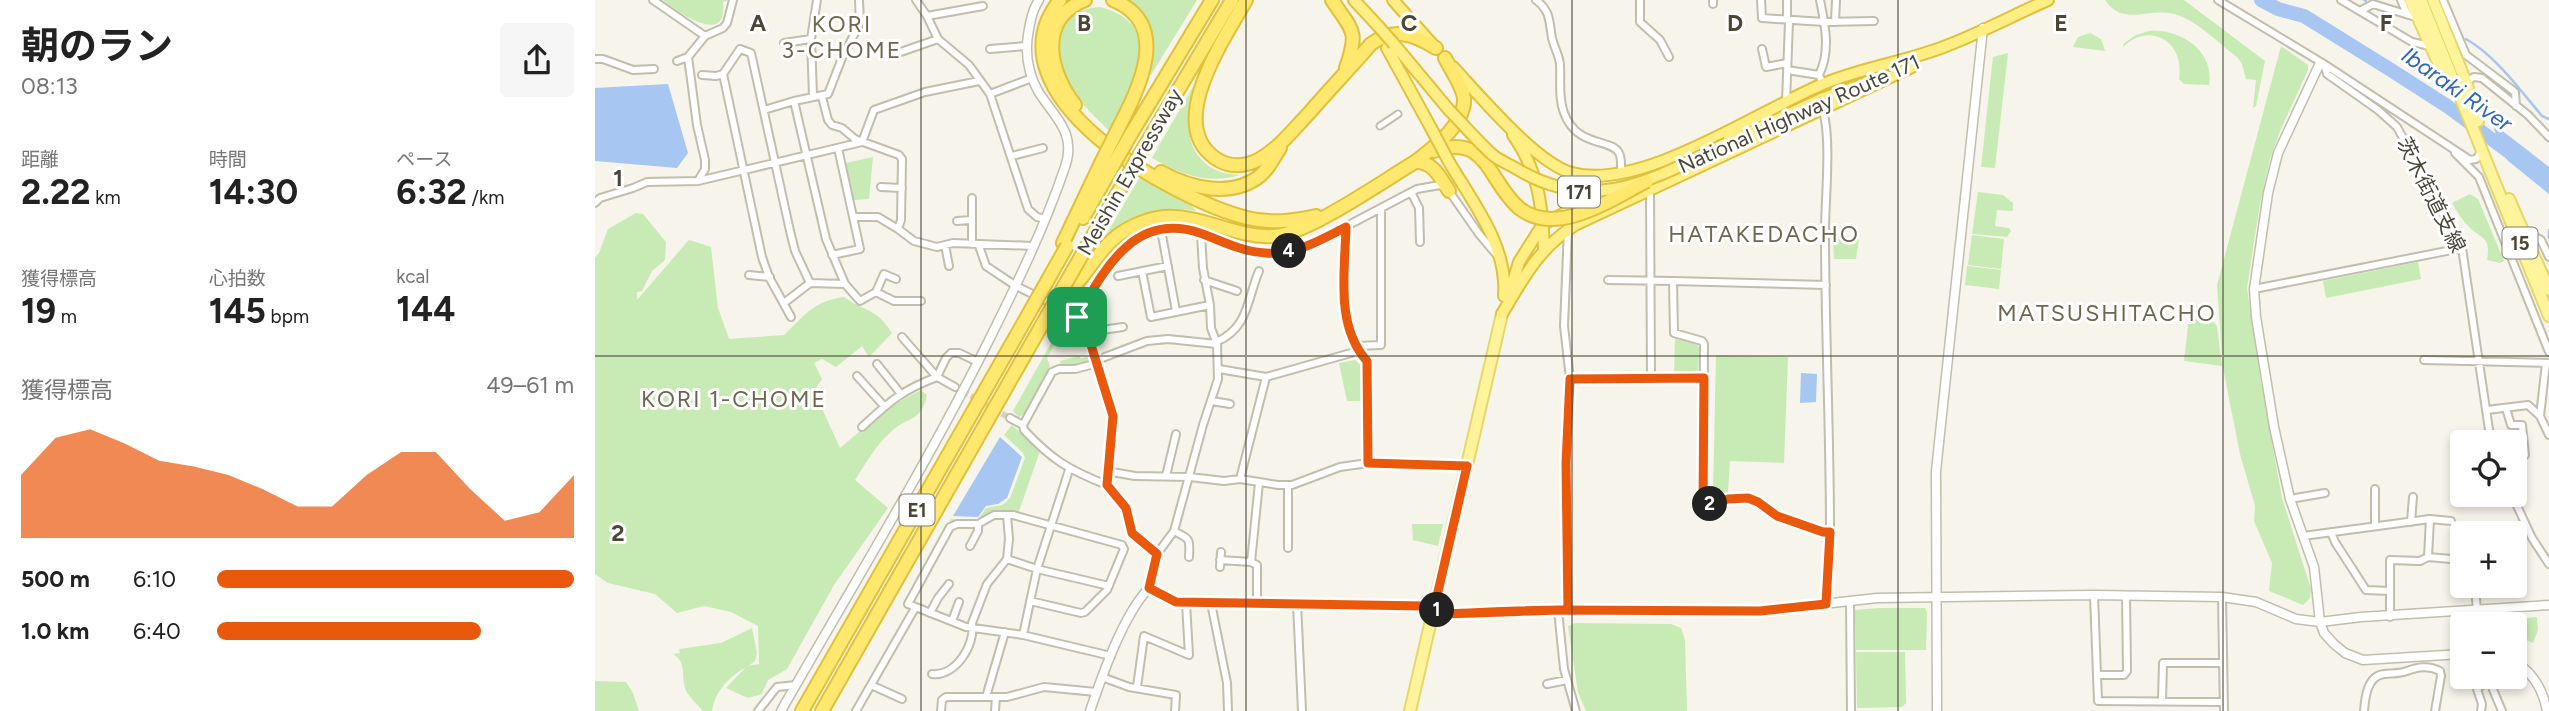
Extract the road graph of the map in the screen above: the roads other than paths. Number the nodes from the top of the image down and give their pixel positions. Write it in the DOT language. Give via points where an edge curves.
graph roads {
  1 [pos="653,0"];
  2 [pos="733,0"];
  3 [pos="817,0"];
  4 [pos="859,0"];
  5 [pos="916,0"];
  6 [pos="1039,0"];
  7 [pos="1059,0"];
  8 [pos="1085,0"];
  9 [pos="1112,0"];
  10 [pos="1212,0"];
  11 [pos="1232,0"];
  12 [pos="1246,0"];
  13 [pos="1332,0"];
  14 [pos="1393,0"];
  15 [pos="1536,0"];
  16 [pos="1640,0"];
  17 [pos="1761,0"];
  18 [pos="1787,0"];
  19 [pos="1820,0"];
  20 [pos="1836,0"];
  21 [pos="2047,0"];
  22 [pos="2218,0"];
  23 [pos="2341,0"];
  24 [pos="2401,0"];
  25 [pos="2410,0"];
  26 [pos="2422,0"];
  27 [pos="2433,0"];
  28 [pos="2443,0"];
  29 [pos="1356,2"];
  30 [pos="983,6"];
  31 [pos="2360,11"];
  32 [pos="927,16"];
  33 [pos="1788,20"];
  34 [pos="1874,21"];
  35 [pos="1824,22"];
  36 [pos="1835,22"];
  37 [pos="1983,28"];
  38 [pos="705,36"];
  39 [pos="811,39"];
  40 [pos="938,39"];
  41 [pos="784,43"];
  42 [pos="1026,46"];
  43 [pos="1391,46"];
  44 [pos="2430,46"];
  45 [pos="1945,47"];
  46 [pos="1436,48"];
  47 [pos="990,49"];
  48 [pos="1762,49"];
  49 [pos="895,54"];
  50 [pos="688,57"];
  51 [pos="1669,57"];
  52 [pos="1445,58"];
  53 [pos="595,59"];
  54 [pos="677,61"];
  55 [pos="2441,61"];
  56 [pos="2322,64"];
  57 [pos="1787,66"];
  58 [pos="1912,68"];
  59 [pos="654,69"];
  60 [pos="723,74"];
  61 [pos="702,75"];
  62 [pos="1343,75"];
  63 [pos="1032,78"];
  64 [pos="1821,79"];
  65 [pos="2462,79"];
  66 [pos="979,81"];
  67 [pos="990,94"];
  68 [pos="813,96"];
  69 [pos="822,97"];
  70 [pos="794,101"];
  71 [pos="1786,102"];
  72 [pos="2516,106"];
  73 [pos="1822,108"];
  74 [pos="764,110"];
  75 [pos="1398,114"];
  76 [pos="1500,118"];
  77 [pos="1380,126"];
  78 [pos="1125,131"];
  79 [pos="2549,137"];
  80 [pos="862,142"];
  81 [pos="1283,142"];
  82 [pos="2450,146"];
  83 [pos="838,148"];
  84 [pos="1043,148"];
  85 [pos="1428,152"];
  86 [pos="807,155"];
  87 [pos="1677,155"];
  88 [pos="2479,155"];
  89 [pos="1012,156"];
  90 [pos="1415,162"];
  91 [pos="775,163"];
  92 [pos="2488,170"];
  93 [pos="743,171"];
  94 [pos="1621,174"];
  95 [pos="698,181"];
  96 [pos="1649,185"];
  97 [pos="881,187"];
  98 [pos="902,188"];
  99 [pos="1449,191"];
  100 [pos="1411,192"];
  101 [pos="972,198"];
  102 [pos="595,203"];
  103 [pos="1381,208"];
  104 [pos="1330,213"];
  105 [pos="854,216"];
  106 [pos="1045,219"];
  107 [pos="971,220"];
  108 [pos="957,221"];
  109 [pos="1543,224"];
  110 [pos="1346,227"];
  111 [pos="898,229"];
  112 [pos="1568,229"];
  113 [pos="1161,230"];
  114 [pos="1201,234"];
  115 [pos="2537,238"];
  116 [pos="1420,242"];
  117 [pos="945,245"];
  118 [pos="976,245"];
  119 [pos="1034,246"];
  120 [pos="1544,248"];
  121 [pos="2462,248"];
  122 [pos="832,255"];
  123 [pos="1088,256"];
  124 [pos="2549,257"];
  125 [pos="1502,265"];
  126 [pos="1168,266"];
  127 [pos="949,267"];
  128 [pos="1142,271"];
  129 [pos="1259,271"];
  130 [pos="749,275"];
  131 [pos="1118,276"];
  132 [pos="770,277"];
  133 [pos="896,279"];
  134 [pos="1204,280"];
  135 [pos="1608,280"];
  136 [pos="1650,281"];
  137 [pos="1674,281"];
  138 [pos="810,283"];
  139 [pos="845,285"];
  140 [pos="1826,285"];
  141 [pos="1016,286"];
  142 [pos="2254,289"];
  143 [pos="2549,290"];
  144 [pos="1237,291"];
  145 [pos="876,292"];
  146 [pos="921,301"];
  147 [pos="784,303"];
  148 [pos="1210,305"];
  149 [pos="1176,311"];
  150 [pos="1502,314"];
  151 [pos="2549,316"];
  152 [pos="791,317"];
  153 [pos="1077,317"];
  154 [pos="1123,327"];
  155 [pos="1087,332"];
  156 [pos="902,337"];
  157 [pos="1217,343"];
  158 [pos="1357,348"];
  159 [pos="2549,352"];
  160 [pos="2424,360"];
  161 [pos="1098,361"];
  162 [pos="978,362"];
  163 [pos="2480,362"];
  164 [pos="2547,363"];
  165 [pos="877,364"];
  166 [pos="1219,369"];
  167 [pos="856,376"];
  168 [pos="937,377"];
  169 [pos="1266,377"];
  170 [pos="1704,378"];
  171 [pos="1570,379"];
  172 [pos="1651,379"];
  173 [pos="955,387"];
  174 [pos="901,394"];
  175 [pos="1212,401"];
  176 [pos="1230,404"];
  177 [pos="884,406"];
  178 [pos="2506,408"];
  179 [pos="2487,410"];
  180 [pos="2540,416"];
  181 [pos="1010,418"];
  182 [pos="1023,425"];
  183 [pos="862,427"];
  184 [pos="2489,430"];
  185 [pos="2522,430"];
  186 [pos="1176,434"];
  187 [pos="2549,435"];
  188 [pos="1368,463"];
  189 [pos="1467,466"];
  190 [pos="1069,470"];
  191 [pos="1106,471"];
  192 [pos="1166,476"];
  193 [pos="1190,477"];
  194 [pos="1240,479"];
  195 [pos="1259,483"];
  196 [pos="1107,485"];
  197 [pos="1288,485"];
  198 [pos="2375,489"];
  199 [pos="2325,493"];
  200 [pos="2413,497"];
  201 [pos="2290,499"];
  202 [pos="2518,507"];
  203 [pos="1007,515"];
  204 [pos="2430,519"];
  205 [pos="2451,521"];
  206 [pos="2411,522"];
  207 [pos="978,524"];
  208 [pos="1051,526"];
  209 [pos="2375,526"];
  210 [pos="1174,531"];
  211 [pos="1830,532"];
  212 [pos="2331,532"];
  213 [pos="2303,536"];
  214 [pos="970,547"];
  215 [pos="1288,548"];
  216 [pos="1221,552"];
  217 [pos="1157,554"];
  218 [pos="1189,557"];
  219 [pos="2428,557"];
  220 [pos="1007,559"];
  221 [pos="2450,559"];
  222 [pos="1251,562"];
  223 [pos="2549,564"];
  224 [pos="1037,569"];
  225 [pos="949,584"];
  226 [pos="1109,586"];
  227 [pos="1149,588"];
  228 [pos="2390,591"];
  229 [pos="2094,595"];
  230 [pos="2126,596"];
  231 [pos="2222,597"];
  232 [pos="1936,598"];
  233 [pos="2476,598"];
  234 [pos="1850,600"];
  235 [pos="1030,601"];
  236 [pos="959,602"];
  237 [pos="1186,603"];
  238 [pos="1211,603"];
  239 [pos="1257,603"];
  240 [pos="1297,603"];
  241 [pos="1826,604"];
  242 [pos="2549,605"];
  243 [pos="915,608"];
  244 [pos="1434,609"];
  245 [pos="1558,610"];
  246 [pos="1568,610"];
  247 [pos="2477,611"];
  248 [pos="930,613"];
  249 [pos="2390,617"];
  250 [pos="952,621"];
  251 [pos="2320,622"];
  252 [pos="974,628"];
  253 [pos="1005,632"];
  254 [pos="1023,635"];
  255 [pos="2450,655"];
  256 [pos="1111,656"];
  257 [pos="2416,657"];
  258 [pos="2223,663"];
  259 [pos="2416,667"];
  260 [pos="2527,671"];
  261 [pos="932,674"];
  262 [pos="2097,675"];
  263 [pos="1102,677"];
  264 [pos="1567,680"];
  265 [pos="1547,684"];
  266 [pos="796,685"];
  267 [pos="871,685"];
  268 [pos="1137,687"];
  269 [pos="2477,689"];
  270 [pos="2494,689"];
  271 [pos="1096,692"];
  272 [pos="986,697"];
  273 [pos="996,697"];
  274 [pos="902,699"];
  275 [pos="2162,701"];
  276 [pos="2224,702"];
  277 [pos="758,711"];
  278 [pos="781,711"];
  279 [pos="802,711"];
  280 [pos="823,711"];
  281 [pos="856,711"];
  282 [pos="941,711"];
  283 [pos="995,711"];
  284 [pos="1090,711"];
  285 [pos="1175,711"];
  286 [pos="1228,711"];
  287 [pos="1302,711"];
  288 [pos="1410,711"];
  289 [pos="1576,711"];
  290 [pos="1851,711"];
  291 [pos="1937,711"];
  292 [pos="2224,711"];
  293 [pos="2364,711"];
  294 [pos="2435,711"];
  295 [pos="2480,711"];
  296 [pos="2502,711"];
  297 [pos="2547,711"];
  1 -- 38 [label="street"];
  2 -- 38 [label="street" via="727,23"];
  3 -- 39 [label="street"];
  4 -- 69 [label="street" via="860,23 828,94"];
  5 -- 32 [label="street"];
  6 -- 42 [label="street"];
  7 -- 104 [label="highway" via="1046,29 1046,68 1059,99 1099,138 1176,189 1231,214 1283,222"];
  8 -- 81 [label="highway" via="1060,19 1052,57 1067,94 1107,135 1171,177 1212,189 1237,186 1260,176"];
  9 -- 78 [label="highway" via="1131,10 1146,40 1139,86"];
  10 -- 78 [label="highway, Meishin Expressway"];
  11 -- 123 [label="highway, Meishin Expressway / E1, bridge" via="1127,177"];
  12 -- 81 [label="highway" via="1200,90 1197,133 1208,154 1237,166 1257,161"];
  13 -- 62 [label="highway" via="1353,31"];
  14 -- 46 [label="highway, National Highway Route 171 / 171"];
  15 -- 94 [label="street" via="1551,21 1560,65 1561,102 1568,121 1584,138 1617,149"];
  16 -- 51 [label="street" via="1640,22 1653,32"];
  17 -- 33 [label="street" via="1762,18"];
  18 -- 33 [label="street"];
  19 -- 35 [label="street"];
  20 -- 36 [label="street"];
  21 -- 37 [label="highway, National Highway Route 171 / 171"];
  22 -- 56 [label="street"];
  23 -- 31 [label="street"];
  24 -- 31 [label="street" via="2410,15 2373,4"];
  25 -- 44 [label="main road, 15"];
  26 -- 55 [label="main road, 15"];
  26 -- 65 [label="main road, 15"];
  27 -- 65 [label="main road, 15"];
  28 -- 72 [label="street" via="2466,55 2515,92"];
  29 -- 43 [label="highway, National Highway Route 171 / 171, bridge"];
  30 -- 32 [label="street"];
  31 -- 44 [label="street" via="2412,42"];
  32 -- 40 [label="street"];
  33 -- 35 [label="street"];
  33 -- 57 [label="street"];
  34 -- 36 [label="street"];
  35 -- 36 [label="street"];
  35 -- 64 [label="street" via="1826,61"];
  37 -- 45 [label="highway, National Highway Route 171 / 171"];
  37 -- 232 [label="street" via="1936,471"];
  38 -- 50 [label="street"];
  39 -- 41 [label="street"];
  39 -- 68 [label="street"];
  40 -- 49 [label="street"];
  40 -- 66 [label="street" via="969,65"];
  42 -- 47 [label="street"];
  42 -- 63 [label="street"];
  43 -- 96 [label="highway, National Highway Route 171 / 171, bridge" via="1495,156 1533,179 1557,188 1599,192"];
  43 -- 125 [label="highway, bridge" via="1497,246"];
  44 -- 55 [label="main road, 15"];
  45 -- 58 [label="highway, National Highway Route 171 / 171"];
  45 -- 64 [label="highway, National Highway Route 171 / 171"];
  46 -- 52 [label="highway, National Highway Route 171 / 171"];
  46 -- 62 [label="highway" via="1417,36 1394,33 1371,44"];
  48 -- 57 [label="street" via="1766,67"];
  50 -- 54 [label="street"];
  50 -- 95 [label="street" via="705,160"];
  52 -- 76 [label="highway, National Highway Route 171 / 171"];
  52 -- 85 [label="highway" via="1461,91 1463,109 1459,120"];
  53 -- 59 [label="street" via="633,70"];
  55 -- 88 [label="main road, 15"];
  55 -- 92 [label="main road, 15"];
  56 -- 82 [label="street"];
  56 -- 121 [label="street, 茨木街道支線" via="2326,74 2397,127"];
  56 -- 142 [label="street" via="2278,153"];
  57 -- 64 [label="street"];
  57 -- 71 [label="street"];
  58 -- 73 [label="highway"];
  58 -- 96 [label="highway, National Highway Route 171 / 171, bridge" via="1821,99"];
  60 -- 61 [label="street"];
  60 -- 74 [label="street" via="740,49 751,52"];
  60 -- 93 [label="street"];
  62 -- 81 [label="highway"];
  63 -- 67 [label="street"];
  63 -- 106 [label="street" via="1067,137 1066,163"];
  64 -- 71 [label="highway, National Highway Route 171 / 171"];
  65 -- 72 [label="street" via="2482,78"];
  65 -- 143 [label="main road, 15"];
  66 -- 67 [label="street"];
  66 -- 80 [label="street" via="925,92 874,110"];
  67 -- 89 [label="street"];
  68 -- 69 [label="street"];
  68 -- 70 [label="street"];
  69 -- 80 [label="street" via="832,125"];
  70 -- 74 [label="street"];
  70 -- 86 [label="street"];
  71 -- 87 [label="highway, National Highway Route 171 / 171"];
  72 -- 79 [label="street"];
  73 -- 96 [label="highway"];
  73 -- 140 [label="street" via="1826,126"];
  74 -- 91 [label="street"];
  75 -- 77 [label="street"];
  76 -- 94 [label="highway, National Highway Route 171 / 171" via="1551,163 1568,172"];
  76 -- 109 [label="highway" via="1531,165"];
  78 -- 279 [label="highway, Meishin Expressway / E1, bridge" via="1033,306"];
  80 -- 83 [label="street"];
  80 -- 98 [label="street" via="900,156"];
  82 -- 88 [label="street" via="2470,160"];
  82 -- 159 [label="street" via="2479,177"];
  83 -- 86 [label="street"];
  83 -- 105 [label="street"];
  84 -- 89 [label="street"];
  85 -- 90 [label="highway"];
  85 -- 96 [label="highway, bridge" via="1463,146 1477,153 1519,208 1539,219 1566,218"];
  86 -- 91 [label="street"];
  86 -- 122 [label="street"];
  87 -- 94 [label="highway, National Highway Route 171 / 171"];
  87 -- 109 [label="highway"];
  88 -- 92 [label="main road, 15"];
  89 -- 106 [label="street" via="1028,209"];
  90 -- 99 [label="highway" via="1431,166"];
  90 -- 104 [label="highway"];
  91 -- 93 [label="street"];
  91 -- 138 [label="street" via="795,251"];
  92 -- 151 [label="main road, 15"];
  93 -- 95 [label="street"];
  93 -- 132 [label="street"];
  95 -- 102 [label="street" via="647,182"];
  96 -- 112 [label="highway"];
  96 -- 136 [label="street"];
  97 -- 98 [label="street"];
  98 -- 111 [label="street"];
  99 -- 100 [label="street" via="1431,185"];
  99 -- 125 [label="street"];
  100 -- 103 [label="street"];
  100 -- 116 [label="street" via="1419,208"];
  101 -- 107 [label="street"];
  103 -- 110 [label="street"];
  103 -- 158 [label="street" via="1381,345"];
  104 -- 123 [label="highway" via="1300,230 1274,236 1244,234 1186,216 1158,217"];
  105 -- 111 [label="street" via="879,216"];
  105 -- 122 [label="street" via="860,248"];
  106 -- 119 [label="street"];
  107 -- 108 [label="street"];
  107 -- 118 [label="street"];
  109 -- 120 [label="highway"];
  109 -- 150 [label="highway" via="1519,262"];
  110 -- 114 [label="street" via="1305,248 1269,254"];
  110 -- 158 [label="street" via="1344,310"];
  111 -- 117 [label="street" via="914,241"];
  112 -- 120 [label="highway"];
  112 -- 171 [label="street" via="1564,326"];
  113 -- 114 [label="street"];
  113 -- 126 [label="street"];
  113 -- 153 [label="street" via="1123,248"];
  114 -- 134 [label="street"];
  115 -- 124 [label="street"];
  117 -- 118 [label="street"];
  117 -- 127 [label="street"];
  118 -- 119 [label="street"];
  118 -- 141 [label="street" via="986,266"];
  119 -- 141 [label="street"];
  120 -- 150 [label="highway"];
  121 -- 142 [label="street"];
  121 -- 163 [label="street, 茨木街道支線"];
  122 -- 139 [label="street"];
  123 -- 280 [label="highway, Meishin Expressway / E1, bridge" via="1047,316"];
  125 -- 150 [label="highway"];
  126 -- 128 [label="street"];
  126 -- 149 [label="street"];
  128 -- 131 [label="street"];
  128 -- 149 [label="street" via="1151,317"];
  129 -- 157 [label="street" via="1251,301 1234,332"];
  130 -- 132 [label="street"];
  132 -- 147 [label="street"];
  133 -- 145 [label="street" via="884,274"];
  134 -- 144 [label="street"];
  134 -- 148 [label="street"];
  135 -- 136 [label="street"];
  136 -- 137 [label="street"];
  136 -- 172 [label="street"];
  137 -- 140 [label="street"];
  137 -- 170 [label="street" via="1674,333 1702,341"];
  138 -- 139 [label="street"];
  138 -- 147 [label="street"];
  139 -- 145 [label="street" via="860,301"];
  140 -- 211 [label="street"];
  141 -- 153 [label="street"];
  141 -- 162 [label="street"];
  142 -- 201 [label="street" via="2274,427"];
  145 -- 146 [label="street" via="894,301"];
  147 -- 152 [label="street"];
  148 -- 149 [label="street"];
  148 -- 157 [label="street"];
  150 -- 189 [label="main road"];
  153 -- 155 [label="street"];
  154 -- 155 [label="street"];
  155 -- 161 [label="street"];
  156 -- 168 [label="street"];
  157 -- 161 [label="street" via="1147,341"];
  157 -- 166 [label="street"];
  158 -- 169 [label="street"];
  158 -- 188 [label="street" via="1367,361"];
  160 -- 163 [label="street"];
  161 -- 182 [label="street" via="1052,372"];
  161 -- 191 [label="street" via="1113,416"];
  162 -- 168 [label="street" via="951,353"];
  162 -- 266 [label="street"];
  163 -- 164 [label="street"];
  163 -- 179 [label="street, 茨木街道支線"];
  164 -- 180 [label="street"];
  165 -- 174 [label="street"];
  166 -- 169 [label="street"];
  166 -- 175 [label="street"];
  167 -- 177 [label="street"];
  168 -- 173 [label="street"];
  168 -- 174 [label="street"];
  169 -- 194 [label="street"];
  170 -- 172 [label="street"];
  170 -- 211 [label="street" via="1703,502 1748,498 1777,516"];
  171 -- 172 [label="street"];
  171 -- 246 [label="street"];
  174 -- 177 [label="street"];
  175 -- 176 [label="street"];
  175 -- 193 [label="street"];
  177 -- 183 [label="street"];
  178 -- 179 [label="street"];
  178 -- 180 [label="street" via="2528,404"];
  178 -- 185 [label="street" via="2511,425 2522,425"];
  179 -- 184 [label="street, 茨木街道支線"];
  180 -- 187 [label="street"];
  181 -- 182 [label="street"];
  182 -- 190 [label="street" via="1040,447"];
  186 -- 192 [label="street"];
  188 -- 189 [label="street"];
  188 -- 197 [label="street" via="1340,467"];
  189 -- 244 [label="main road"];
  190 -- 196 [label="street"];
  190 -- 208 [label="street"];
  191 -- 192 [label="street"];
  191 -- 196 [label="street"];
  192 -- 193 [label="street"];
  193 -- 194 [label="street"];
  193 -- 210 [label="street"];
  194 -- 195 [label="street"];
  195 -- 197 [label="street"];
  195 -- 222 [label="street"];
  196 -- 217 [label="street" via="1126,508 1132,533"];
  197 -- 215 [label="street"];
  198 -- 209 [label="street"];
  199 -- 201 [label="street"];
  200 -- 206 [label="street"];
  201 -- 213 [label="street"];
  202 -- 223 [label="street"];
  203 -- 207 [label="street"];
  203 -- 208 [label="street"];
  203 -- 220 [label="street"];
  204 -- 205 [label="street"];
  204 -- 206 [label="street"];
  204 -- 219 [label="street"];
  206 -- 209 [label="street"];
  207 -- 214 [label="street"];
  207 -- 243 [label="street" via="950,527 908,604"];
  208 -- 224 [label="street"];
  208 -- 226 [label="street" via="1122,545"];
  209 -- 212 [label="street"];
  210 -- 217 [label="street"];
  210 -- 218 [label="street" via="1190,541"];
  211 -- 241 [label="street"];
  212 -- 213 [label="street"];
  212 -- 228 [label="street" via="2366,590"];
  213 -- 251 [label="street" via="2314,566"];
  216 -- 222 [label="street" via="1220,564"];
  217 -- 227 [label="street"];
  219 -- 221 [label="street"];
  219 -- 228 [label="street" via="2390,560"];
  220 -- 224 [label="street"];
  220 -- 252 [label="street" via="987,584"];
  222 -- 239 [label="street" via="1257,565"];
  224 -- 226 [label="street"];
  224 -- 235 [label="street"];
  225 -- 248 [label="street"];
  226 -- 235 [label="street" via="1081,613"];
  227 -- 237 [label="street"];
  227 -- 256 [label="street"];
  228 -- 249 [label="street"];
  229 -- 230 [label="street"];
  229 -- 232 [label="street"];
  229 -- 262 [label="street"];
  230 -- 231 [label="street"];
  230 -- 262 [label="street" via="2127,671 2124,675"];
  231 -- 251 [label="street" via="2251,600 2296,619"];
  231 -- 258 [label="street"];
  232 -- 234 [label="street"];
  232 -- 291 [label="street"];
  233 -- 247 [label="street"];
  234 -- 241 [label="street"];
  234 -- 290 [label="street"];
  235 -- 254 [label="street"];
  236 -- 250 [label="street"];
  237 -- 238 [label="street"];
  237 -- 268 [label="street" via="1189,655 1144,636"];
  238 -- 239 [label="street"];
  238 -- 286 [label="street"];
  239 -- 240 [label="street"];
  240 -- 244 [label="street"];
  240 -- 287 [label="street"];
  241 -- 246 [label="street" via="1760,611"];
  242 -- 247 [label="street"];
  243 -- 248 [label="street"];
  243 -- 267 [label="street"];
  244 -- 245 [label="street" via="1444,614"];
  244 -- 288 [label="main road"];
  245 -- 246 [label="street"];
  245 -- 264 [label="street"];
  247 -- 249 [label="street"];
  248 -- 250 [label="street"];
  249 -- 251 [label="street"];
  250 -- 252 [label="street"];
  251 -- 257 [label="street" via="2334,645 2363,660"];
  252 -- 253 [label="street"];
  252 -- 261 [label="street" via="967,652 947,672"];
  253 -- 254 [label="street"];
  253 -- 272 [label="street"];
  254 -- 256 [label="street"];
  255 -- 257 [label="street"];
  256 -- 263 [label="street"];
  257 -- 259 [label="street"];
  258 -- 275 [label="street" via="2163,663"];
  258 -- 276 [label="street"];
  259 -- 293 [label="street" via="2375,677 2365,694"];
  259 -- 294 [label="street" via="2439,671"];
  260 -- 297 [label="street" via="2537,682"];
  262 -- 275 [label="street" via="2098,701"];
  263 -- 268 [label="street"];
  263 -- 271 [label="street"];
  264 -- 265 [label="street"];
  264 -- 289 [label="street"];
  266 -- 277 [label="street" via="777,687"];
  266 -- 278 [label="street"];
  267 -- 274 [label="street"];
  267 -- 281 [label="street"];
  268 -- 285 [label="street" via="1176,695"];
  269 -- 295 [label="street"];
  270 -- 296 [label="street"];
  271 -- 273 [label="street" via="1044,687"];
  271 -- 284 [label="street"];
  272 -- 273 [label="street"];
  272 -- 282 [label="street" via="946,697"];
  273 -- 283 [label="street"];
  275 -- 276 [label="street"];
  276 -- 292 [label="street"];
}
